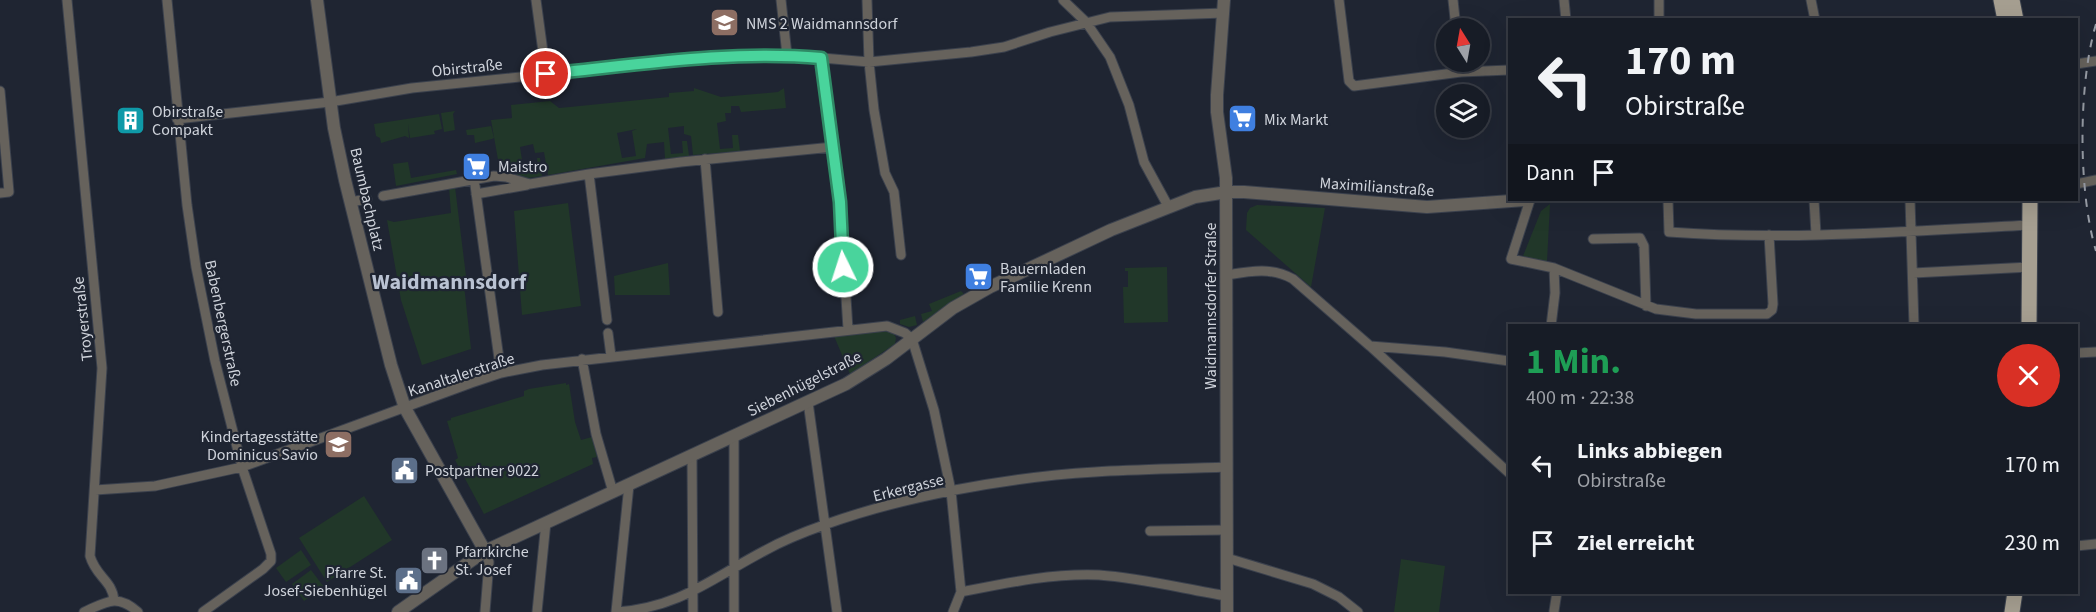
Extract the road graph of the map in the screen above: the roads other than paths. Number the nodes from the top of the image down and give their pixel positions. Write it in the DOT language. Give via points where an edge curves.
graph roads {
  1 [pos="67,0"];
  2 [pos="167,0"];
  3 [pos="317,0"];
  4 [pos="536,0"];
  5 [pos="781,0"];
  6 [pos="867,0"];
  7 [pos="1064,0"];
  8 [pos="1224,0"];
  9 [pos="1339,0"];
  10 [pos="1453,0"];
  11 [pos="1564,0"];
  12 [pos="1659,0"];
  13 [pos="1811,0"];
  14 [pos="2001,0"];
  15 [pos="2012,0"];
  16 [pos="1224,13"];
  17 [pos="1455,18"];
  18 [pos="1566,18"];
  19 [pos="1659,18"];
  20 [pos="1815,18"];
  21 [pos="2005,18"];
  22 [pos="2016,18"];
  23 [pos="1086,22"];
  24 [pos="787,55"];
  25 [pos="821,58"];
  26 [pos="2096,61"];
  27 [pos="869,62"];
  28 [pos="2078,64"];
  29 [pos="1508,70"];
  30 [pos="1490,71"];
  31 [pos="1461,72"];
  32 [pos="546,74"];
  33 [pos="0,91"];
  34 [pos="330,102"];
  35 [pos="177,119"];
  36 [pos="833,147"];
  37 [pos="705,159"];
  38 [pos="589,174"];
  39 [pos="474,178"];
  40 [pos="2096,180"];
  41 [pos="530,184"];
  42 [pos="2078,184"];
  43 [pos="1227,192"];
  44 [pos="0,193"];
  45 [pos="476,194"];
  46 [pos="383,196"];
  47 [pos="366,199"];
  48 [pos="1518,201"];
  49 [pos="1528,201"];
  50 [pos="1668,201"];
  51 [pos="1814,201"];
  52 [pos="1910,201"];
  53 [pos="2030,201"];
  54 [pos="350,202"];
  55 [pos="1168,206"];
  56 [pos="2031,225"];
  57 [pos="1911,231"];
  58 [pos="1816,234"];
  59 [pos="1769,235"];
  60 [pos="1593,239"];
  61 [pos="901,255"];
  62 [pos="2030,267"];
  63 [pos="1554,268"];
  64 [pos="1913,273"];
  65 [pos="1227,275"];
  66 [pos="1646,306"];
  67 [pos="718,312"];
  68 [pos="607,320"];
  69 [pos="1551,324"];
  70 [pos="1914,324"];
  71 [pos="2029,324"];
  72 [pos="848,329"];
  73 [pos="608,333"];
  74 [pos="912,339"];
  75 [pos="1370,346"];
  76 [pos="2096,352"];
  77 [pos="2078,353"];
  78 [pos="611,356"];
  79 [pos="582,359"];
  80 [pos="1508,361"];
  81 [pos="501,374"];
  82 [pos="808,402"];
  83 [pos="405,408"];
  84 [pos="734,436"];
  85 [pos="692,456"];
  86 [pos="242,467"];
  87 [pos="1226,467"];
  88 [pos="1508,472"];
  89 [pos="629,485"];
  90 [pos="95,490"];
  91 [pos="951,491"];
  92 [pos="613,492"];
  93 [pos="546,522"];
  94 [pos="825,524"];
  95 [pos="1227,530"];
  96 [pos="1150,531"];
  97 [pos="2096,544"];
  98 [pos="2078,546"];
  99 [pos="485,551"];
  100 [pos="1227,558"];
  101 [pos="734,569"];
  102 [pos="693,592"];
  103 [pos="961,592"];
  104 [pos="1557,594"];
  105 [pos="2015,594"];
  106 [pos="1227,596"];
  107 [pos="114,600"];
  108 [pos="1554,611"];
  109 [pos="84,612"];
  110 [pos="138,612"];
  111 [pos="202,612"];
  112 [pos="398,612"];
  113 [pos="485,612"];
  114 [pos="537,612"];
  115 [pos="616,612"];
  116 [pos="693,612"];
  117 [pos="734,612"];
  118 [pos="837,612"];
  119 [pos="953,612"];
  120 [pos="1227,612"];
  121 [pos="1358,612"];
  122 [pos="2012,612"];
  1 -- 90 [label="street, Troyerstraße" via="102,368"];
  2 -- 35 [label="street, Babenbergerstraße"];
  3 -- 34 [label="street, Baumbachplatz"];
  4 -- 32 [label="street"];
  5 -- 24 [label="street"];
  6 -- 27 [label="street"];
  7 -- 23 [label="street"];
  8 -- 16 [label="street, Waidmannsdorfer Straße"];
  9 -- 31 [label="street" via="1349,81 1354,86"];
  10 -- 17 [label="street"];
  11 -- 18 [label="street"];
  12 -- 19 [label="street"];
  13 -- 20 [label="street"];
  14 -- 21 [label="main road"];
  15 -- 22 [label="main road"];
  16 -- 23 [label="street, Obirstraße" via="1110,17"];
  16 -- 43 [label="street, Waidmannsdorfer Straße" via="1217,112"];
  23 -- 27 [label="street, Obirstraße" via="987,50"];
  23 -- 55 [label="street" via="1118,72 1144,162"];
  24 -- 25 [label="street, Obirstraße"];
  24 -- 32 [label="street, Obirstraße" via="725,56"];
  25 -- 27 [label="street, Obirstraße"];
  25 -- 36 [label="street"];
  26 -- 28 [label="street"];
  27 -- 61 [label="street" via="885,173 894,192"];
  29 -- 30 [label="street"];
  32 -- 34 [label="street, Obirstraße" via="412,88"];
  33 -- 44 [label="street" via="9,192"];
  34 -- 35 [label="street, Obirstraße"];
  34 -- 54 [label="street, Baumbachplatz"];
  35 -- 86 [label="street, Babenbergerstraße" via="196,267"];
  36 -- 37 [label="street"];
  36 -- 72 [label="street"];
  37 -- 38 [label="street"];
  37 -- 67 [label="street"];
  38 -- 41 [label="street"];
  38 -- 68 [label="street"];
  39 -- 41 [label="street" via="501,176"];
  39 -- 45 [label="street"];
  39 -- 46 [label="street"];
  40 -- 42 [label="street"];
  41 -- 45 [label="street"];
  43 -- 48 [label="street, Maximilianstraße" via="1410,207"];
  43 -- 55 [label="street, Siebenhügelstraße" via="1195,196"];
  43 -- 65 [label="street, Waidmannsdorfer Straße"];
  45 -- 81 [label="street"];
  47 -- 54 [label="street"];
  49 -- 63 [label="street" via="1511,259"];
  50 -- 59 [label="street" via="1669,232"];
  51 -- 58 [label="street"];
  52 -- 57 [label="street"];
  53 -- 56 [label="main road"];
  54 -- 83 [label="street, Baumbachplatz" via="385,345"];
  55 -- 74 [label="street, Siebenhügelstraße" via="990,287 953,308"];
  56 -- 57 [label="street"];
  56 -- 62 [label="main road"];
  57 -- 58 [label="street"];
  57 -- 64 [label="street"];
  58 -- 59 [label="street"];
  59 -- 66 [label="street" via="1773,304 1767,314 1696,314"];
  60 -- 66 [label="street" via="1640,238 1644,246"];
  62 -- 64 [label="street"];
  62 -- 71 [label="main road"];
  63 -- 66 [label="street"];
  63 -- 69 [label="street"];
  64 -- 70 [label="street"];
  65 -- 75 [label="street" via="1257,270 1282,273"];
  65 -- 87 [label="street, Waidmannsdorfer Straße"];
  72 -- 74 [label="street, Kanaltalerstraße" via="887,326"];
  72 -- 78 [label="street, Kanaltalerstraße"];
  73 -- 78 [label="street"];
  74 -- 82 [label="street, Siebenhügelstraße" via="846,384"];
  74 -- 91 [label="street" via="934,411"];
  75 -- 80 [label="street"];
  75 -- 88 [label="street"];
  76 -- 77 [label="street"];
  78 -- 79 [label="street, Kanaltalerstraße"];
  79 -- 81 [label="street, Kanaltalerstraße"];
  79 -- 92 [label="street" via="596,434"];
  81 -- 83 [label="street, Kanaltalerstraße"];
  82 -- 84 [label="street, Siebenhügelstraße"];
  82 -- 94 [label="street"];
  83 -- 86 [label="street, Kanaltalerstraße"];
  83 -- 99 [label="street, Baumbachplatz"];
  84 -- 85 [label="street, Siebenhügelstraße"];
  84 -- 101 [label="street"];
  85 -- 89 [label="street, Siebenhügelstraße"];
  85 -- 102 [label="street"];
  86 -- 90 [label="street, Kanaltalerstraße" via="155,486"];
  86 -- 111 [label="street, Babenbergerstraße" via="271,561"];
  87 -- 91 [label="street, Erkergasse" via="1094,472"];
  87 -- 95 [label="street, Waidmannsdorfer Straße"];
  89 -- 92 [label="street, Siebenhügelstraße"];
  89 -- 115 [label="street"];
  90 -- 107 [label="street, Troyerstraße" via="90,556 97,574 111,586"];
  91 -- 94 [label="street, Erkergasse"];
  91 -- 103 [label="street"];
  92 -- 93 [label="street, Siebenhügelstraße"];
  93 -- 99 [label="street, Siebenhügelstraße"];
  93 -- 114 [label="street"];
  94 -- 101 [label="street, Erkergasse" via="765,550"];
  94 -- 118 [label="street"];
  95 -- 96 [label="street"];
  95 -- 100 [label="street, Waidmannsdorfer Straße"];
  97 -- 98 [label="street"];
  99 -- 112 [label="street, Siebenhügelstraße"];
  99 -- 113 [label="street" via="489,562"];
  100 -- 106 [label="street, Waidmannsdorfer Straße"];
  100 -- 121 [label="street" via="1313,584"];
  101 -- 102 [label="street, Erkergasse"];
  101 -- 117 [label="street"];
  102 -- 115 [label="street, Erkergasse" via="654,606"];
  102 -- 116 [label="street"];
  103 -- 106 [label="street" via="1027,580 1097,575"];
  103 -- 119 [label="street"];
  104 -- 108 [label="street"];
  105 -- 122 [label="main road"];
  106 -- 120 [label="street, Waidmannsdorfer Straße"];
  107 -- 109 [label="street"];
  107 -- 110 [label="street"];
}
